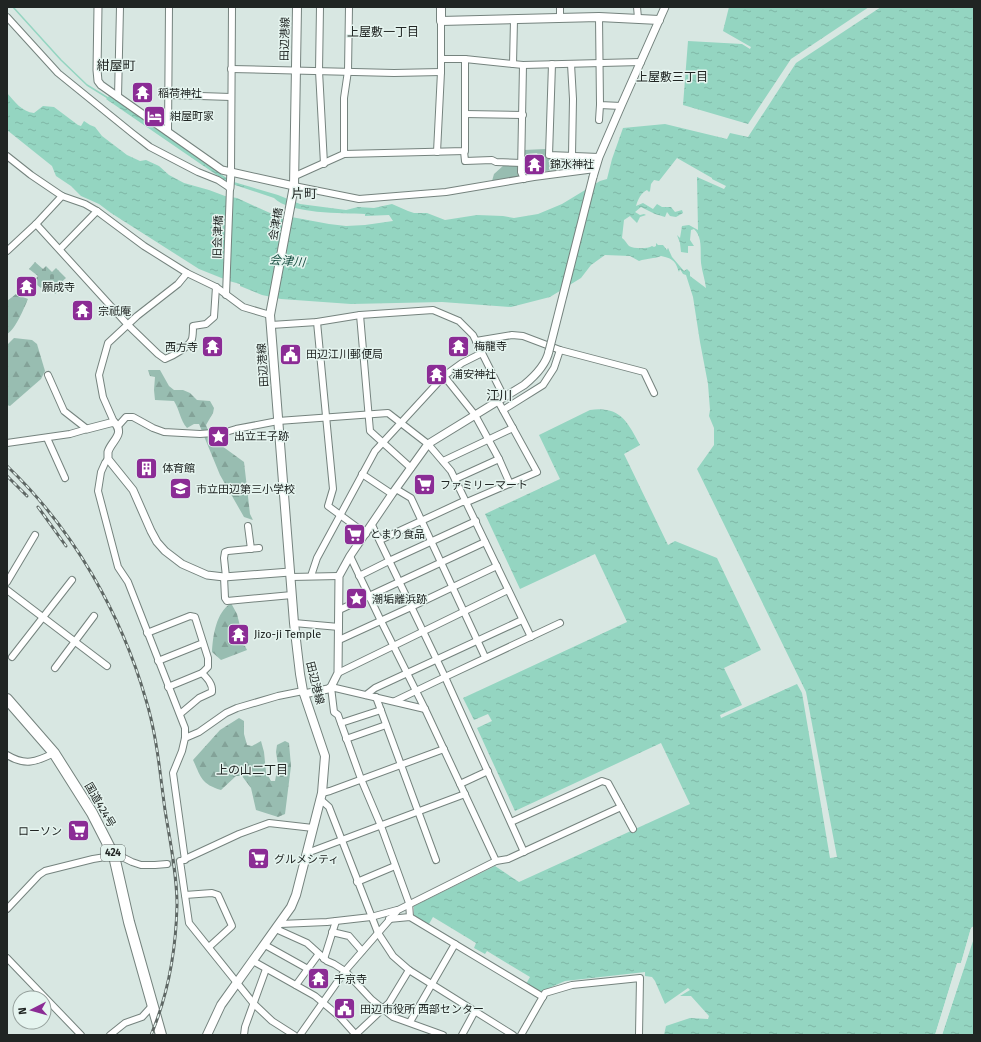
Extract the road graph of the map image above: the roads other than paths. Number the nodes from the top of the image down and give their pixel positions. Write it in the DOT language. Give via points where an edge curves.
graph roads {
  1 [pos="98,7"];
  2 [pos="120,7"];
  3 [pos="169,7"];
  4 [pos="232,7"];
  5 [pos="297,7"];
  6 [pos="320,7"];
  7 [pos="349,7"];
  8 [pos="441,7"];
  9 [pos="560,7"];
  10 [pos="638,7"];
  11 [pos="665,7"];
  12 [pos="7,17"];
  13 [pos="599,17"];
  14 [pos="560,18"];
  15 [pos="638,18"];
  16 [pos="514,20"];
  17 [pos="659,20"];
  18 [pos="441,21"];
  19 [pos="465,59"];
  20 [pos="441,60"];
  21 [pos="641,62"];
  22 [pos="599,63"];
  23 [pos="513,64"];
  24 [pos="552,64"];
  25 [pos="571,64"];
  26 [pos="523,65"];
  27 [pos="231,69"];
  28 [pos="295,70"];
  29 [pos="319,71"];
  30 [pos="348,72"];
  31 [pos="441,72"];
  32 [pos="169,95"];
  33 [pos="118,97"];
  34 [pos="231,97"];
  35 [pos="600,105"];
  36 [pos="621,106"];
  37 [pos="465,114"];
  38 [pos="523,115"];
  39 [pos="599,120"];
  40 [pos="168,132"];
  41 [pos="464,151"];
  42 [pos="437,152"];
  43 [pos="344,154"];
  44 [pos="572,155"];
  45 [pos="7,156"];
  46 [pos="599,157"];
  47 [pos="522,163"];
  48 [pos="324,164"];
  49 [pos="595,169"];
  50 [pos="231,172"];
  51 [pos="295,176"];
  52 [pos="524,179"];
  53 [pos="230,188"];
  54 [pos="294,189"];
  55 [pos="62,196"];
  56 [pos="97,211"];
  57 [pos="36,224"];
  58 [pos="60,249"];
  59 [pos="7,251"];
  60 [pos="187,273"];
  61 [pos="216,287"];
  62 [pos="226,295"];
  63 [pos="272,306"];
  64 [pos="270,315"];
  65 [pos="360,315"];
  66 [pos="317,322"];
  67 [pos="128,325"];
  68 [pos="271,325"];
  69 [pos="476,341"];
  70 [pos="560,350"];
  71 [pos="482,353"];
  72 [pos="48,375"];
  73 [pos="444,376"];
  74 [pos="654,393"];
  75 [pos="501,399"];
  76 [pos="503,410"];
  77 [pos="368,413"];
  78 [pos="475,415"];
  79 [pos="326,417"];
  80 [pos="278,421"];
  81 [pos="401,422"];
  82 [pos="116,424"];
  83 [pos="513,428"];
  84 [pos="88,429"];
  85 [pos="48,438"];
  86 [pos="488,440"];
  87 [pos="7,443"];
  88 [pos="383,443"];
  89 [pos="428,444"];
  90 [pos="108,459"];
  91 [pos="499,459"];
  92 [pos="443,461"];
  93 [pos="411,468"];
  94 [pos="362,474"];
  95 [pos="65,478"];
  96 [pos="455,479"];
  97 [pos="510,484"];
  98 [pos="394,491"];
  99 [pos="467,502"];
  100 [pos="340,514"];
  101 [pos="422,521"];
  102 [pos="476,521"];
  103 [pos="372,525"];
  104 [pos="248,526"];
  105 [pos="366,534"];
  106 [pos="35,535"];
  107 [pos="380,540"];
  108 [pos="432,542"];
  109 [pos="485,542"];
  110 [pos="259,548"];
  111 [pos="251,549"];
  112 [pos="350,556"];
  113 [pos="389,561"];
  114 [pos="441,563"];
  115 [pos="497,566"];
  116 [pos="291,574"];
  117 [pos="311,576"];
  118 [pos="339,576"];
  119 [pos="359,576"];
  120 [pos="225,577"];
  121 [pos="72,580"];
  122 [pos="7,582"];
  123 [pos="399,582"];
  124 [pos="452,587"];
  125 [pos="7,590"];
  126 [pos="508,590"];
  127 [pos="292,595"];
  128 [pos="369,597"];
  129 [pos="411,607"];
  130 [pos="339,610"];
  131 [pos="464,611"];
  132 [pos="94,616"];
  133 [pos="43,617"];
  134 [pos="522,620"];
  135 [pos="381,621"];
  136 [pos="294,623"];
  137 [pos="560,623"];
  138 [pos="339,627"];
  139 [pos="423,631"];
  140 [pos="147,633"];
  141 [pos="531,637"];
  142 [pos="339,640"];
  143 [pos="477,641"];
  144 [pos="75,642"];
  145 [pos="203,643"];
  146 [pos="393,646"];
  147 [pos="12,657"];
  148 [pos="485,657"];
  149 [pos="436,660"];
  150 [pos="158,661"];
  151 [pos="107,666"];
  152 [pos="55,668"];
  153 [pos="202,673"];
  154 [pos="338,673"];
  155 [pos="407,674"];
  156 [pos="445,677"];
  157 [pos="168,687"];
  158 [pos="332,687"];
  159 [pos="415,691"];
  160 [pos="304,692"];
  161 [pos="366,695"];
  162 [pos="376,697"];
  163 [pos="7,699"];
  164 [pos="395,701"];
  165 [pos="425,708"];
  166 [pos="381,710"];
  167 [pos="180,714"];
  168 [pos="341,723"];
  169 [pos="386,725"];
  170 [pos="185,738"];
  171 [pos="346,739"];
  172 [pos="444,749"];
  173 [pos="54,753"];
  174 [pos="7,755"];
  175 [pos="401,765"];
  176 [pos="488,772"];
  177 [pos="361,779"];
  178 [pos="460,784"];
  179 [pos="465,794"];
  180 [pos="321,796"];
  181 [pos="621,807"];
  182 [pos="418,812"];
  183 [pos="511,822"];
  184 [pos="381,826"];
  185 [pos="313,828"];
  186 [pos="633,829"];
  187 [pos="342,840"];
  188 [pos="524,852"];
  189 [pos="307,853"];
  190 [pos="114,856"];
  191 [pos="436,860"];
  192 [pos="181,861"];
  193 [pos="496,861"];
  194 [pos="167,864"];
  195 [pos="395,866"];
  196 [pos="357,882"];
  197 [pos="185,895"];
  198 [pos="409,903"];
  199 [pos="7,909"];
  200 [pos="398,910"];
  201 [pos="371,917"];
  202 [pos="410,917"];
  203 [pos="389,919"];
  204 [pos="336,921"];
  205 [pos="278,927"];
  206 [pos="332,932"];
  207 [pos="378,933"];
  208 [pos="455,944"];
  209 [pos="265,945"];
  210 [pos="209,947"];
  211 [pos="362,951"];
  212 [pos="318,955"];
  213 [pos="7,958"];
  214 [pos="324,959"];
  215 [pos="253,961"];
  216 [pos="266,968"];
  217 [pos="308,968"];
  218 [pos="409,970"];
  219 [pos="344,971"];
  220 [pos="238,982"];
  221 [pos="432,984"];
  222 [pos="296,985"];
  223 [pos="543,997"];
  224 [pos="322,1002"];
  225 [pos="254,1004"];
  226 [pos="152,1006"];
  227 [pos="384,1009"];
  228 [pos="475,1011"];
  229 [pos="410,1022"];
  230 [pos="81,1035"];
  231 [pos="110,1035"];
  232 [pos="161,1035"];
  233 [pos="208,1035"];
  234 [pos="244,1035"];
  235 [pos="294,1035"];
  236 [pos="300,1035"];
  237 [pos="356,1035"];
  238 [pos="443,1035"];
  239 [pos="462,1035"];
  240 [pos="513,1035"];
  241 [pos="521,1035"];
  242 [pos="640,1035"];
  1 -- 33 [label="street" via="98,80"];
  2 -- 33 [label="street"];
  3 -- 32 [label="street"];
  4 -- 27 [label="street"];
  5 -- 28 [label="main road, 田辺港線"];
  6 -- 29 [label="street"];
  7 -- 30 [label="street"];
  8 -- 18 [label="main road"];
  9 -- 14 [label="street"];
  10 -- 15 [label="street"];
  11 -- 17 [label="street"];
  12 -- 53 [label="street" via="58,73 150,147"];
  13 -- 14 [label="main road"];
  13 -- 15 [label="main road"];
  13 -- 22 [label="street"];
  14 -- 16 [label="main road"];
  15 -- 17 [label="main road"];
  16 -- 18 [label="main road"];
  16 -- 23 [label="street"];
  17 -- 21 [label="street"];
  18 -- 20 [label="street"];
  19 -- 20 [label="street"];
  19 -- 23 [label="street"];
  19 -- 37 [label="street"];
  20 -- 31 [label="street"];
  21 -- 22 [label="street"];
  21 -- 36 [label="street"];
  22 -- 25 [label="street"];
  22 -- 35 [label="street"];
  23 -- 26 [label="street"];
  24 -- 25 [label="street"];
  24 -- 26 [label="street"];
  24 -- 44 [label="street" via="549,155"];
  25 -- 44 [label="street"];
  26 -- 38 [label="street"];
  27 -- 28 [label="street"];
  27 -- 34 [label="street"];
  28 -- 29 [label="street"];
  28 -- 51 [label="main road, 田辺港線"];
  29 -- 30 [label="street"];
  29 -- 48 [label="street"];
  30 -- 31 [label="street"];
  30 -- 43 [label="street" via="344,98"];
  31 -- 42 [label="street"];
  32 -- 34 [label="street"];
  32 -- 40 [label="street"];
  33 -- 40 [label="street"];
  34 -- 50 [label="street"];
  35 -- 36 [label="street"];
  35 -- 39 [label="street"];
  36 -- 46 [label="street"];
  37 -- 38 [label="street"];
  37 -- 41 [label="street"];
  38 -- 47 [label="street"];
  40 -- 50 [label="street" via="222,170"];
  41 -- 42 [label="street"];
  41 -- 47 [label="street" via="465,161"];
  42 -- 43 [label="street"];
  43 -- 48 [label="street"];
  44 -- 46 [label="street"];
  45 -- 55 [label="street"];
  46 -- 49 [label="street"];
  47 -- 52 [label="street"];
  48 -- 51 [label="street"];
  49 -- 52 [label="street"];
  49 -- 75 [label="street, bridge" via="548,357 536,376"];
  50 -- 53 [label="street"];
  50 -- 54 [label="street"];
  51 -- 54 [label="main road, 田辺港線"];
  52 -- 54 [label="street" via="446,192 359,199"];
  53 -- 62 [label="street, 旧会津橋"];
  54 -- 63 [label="main road, 会津橋"];
  55 -- 56 [label="street"];
  55 -- 57 [label="street"];
  56 -- 58 [label="street"];
  56 -- 60 [label="street" via="144,246"];
  57 -- 58 [label="street"];
  57 -- 59 [label="street"];
  58 -- 67 [label="street"];
  60 -- 61 [label="street"];
  60 -- 67 [label="street" via="178,284"];
  61 -- 62 [label="street"];
  61 -- 67 [label="street" via="214,316 206,324 192,326 190,342 165,359"];
  62 -- 64 [label="street" via="243,308"];
  63 -- 64 [label="main road, 田辺港線"];
  64 -- 68 [label="main road, 田辺港線"];
  65 -- 66 [label="street"];
  65 -- 69 [label="street" via="432,310 459,321"];
  65 -- 77 [label="street"];
  66 -- 68 [label="street"];
  66 -- 79 [label="street"];
  67 -- 82 [label="street" via="108,343 100,375 103,398"];
  68 -- 80 [label="main road, 田辺港線"];
  69 -- 70 [label="street" via="512,335 523,336"];
  69 -- 71 [label="street"];
  70 -- 74 [label="street" via="644,372"];
  70 -- 76 [label="street" via="554,368 542,385"];
  71 -- 73 [label="street"];
  71 -- 75 [label="street"];
  72 -- 84 [label="street" via="64,411"];
  73 -- 78 [label="street"];
  73 -- 81 [label="street"];
  75 -- 76 [label="street"];
  75 -- 78 [label="street"];
  76 -- 83 [label="street"];
  77 -- 79 [label="street"];
  77 -- 81 [label="street" via="388,413"];
  77 -- 88 [label="street" via="370,431"];
  78 -- 86 [label="street"];
  78 -- 89 [label="street"];
  79 -- 80 [label="street"];
  79 -- 100 [label="street" via="332,489 328,506"];
  80 -- 82 [label="street" via="226,432 200,434 164,432 133,416 126,417"];
  80 -- 116 [label="main road, 田辺港線"];
  81 -- 88 [label="street"];
  81 -- 89 [label="street"];
  82 -- 84 [label="street"];
  82 -- 90 [label="street" via="119,429 118,435 108,451"];
  83 -- 86 [label="street"];
  83 -- 97 [label="street" via="537,472"];
  84 -- 85 [label="street"];
  85 -- 87 [label="street"];
  85 -- 95 [label="street"];
  86 -- 91 [label="street"];
  86 -- 92 [label="street"];
  88 -- 93 [label="street"];
  88 -- 94 [label="street" via="375,451"];
  89 -- 92 [label="street"];
  89 -- 93 [label="street"];
  90 -- 120 [label="street" via="133,490 151,531 165,551 196,571"];
  90 -- 140 [label="street" via="104,463 98,491 118,567 128,582"];
  91 -- 96 [label="street"];
  91 -- 97 [label="street"];
  92 -- 96 [label="street"];
  93 -- 98 [label="street"];
  94 -- 98 [label="street"];
  94 -- 100 [label="street"];
  96 -- 99 [label="street"];
  97 -- 99 [label="street"];
  98 -- 101 [label="street" via="411,498"];
  98 -- 103 [label="street"];
  99 -- 101 [label="street"];
  99 -- 102 [label="street"];
  100 -- 105 [label="street"];
  100 -- 117 [label="street" via="316,558"];
  101 -- 107 [label="street"];
  101 -- 108 [label="street"];
  102 -- 108 [label="street"];
  102 -- 109 [label="street"];
  103 -- 105 [label="street"];
  103 -- 107 [label="street"];
  104 -- 111 [label="street"];
  105 -- 112 [label="street"];
  106 -- 122 [label="street"];
  107 -- 113 [label="street"];
  108 -- 113 [label="street"];
  108 -- 114 [label="street"];
  109 -- 114 [label="street"];
  109 -- 115 [label="street"];
  110 -- 111 [label="street"];
  111 -- 120 [label="street" via="225,552"];
  112 -- 118 [label="street"];
  112 -- 119 [label="street"];
  113 -- 119 [label="street"];
  113 -- 123 [label="street"];
  114 -- 123 [label="street"];
  114 -- 124 [label="street"];
  115 -- 124 [label="street"];
  115 -- 126 [label="street"];
  116 -- 117 [label="street"];
  116 -- 120 [label="street"];
  116 -- 127 [label="main road, 田辺港線"];
  117 -- 118 [label="street"];
  118 -- 130 [label="street"];
  119 -- 128 [label="street"];
  120 -- 127 [label="street" via="227,601"];
  121 -- 133 [label="street"];
  123 -- 128 [label="street"];
  123 -- 129 [label="street"];
  124 -- 129 [label="street"];
  124 -- 131 [label="street"];
  125 -- 133 [label="street"];
  126 -- 131 [label="street"];
  126 -- 134 [label="street"];
  127 -- 136 [label="main road, 田辺港線"];
  128 -- 130 [label="street"];
  128 -- 135 [label="street"];
  129 -- 135 [label="street"];
  129 -- 139 [label="street"];
  130 -- 138 [label="street"];
  131 -- 139 [label="street"];
  131 -- 143 [label="street"];
  132 -- 144 [label="street"];
  133 -- 144 [label="street"];
  133 -- 147 [label="street"];
  134 -- 141 [label="street"];
  134 -- 143 [label="street"];
  135 -- 142 [label="street"];
  135 -- 146 [label="street"];
  136 -- 138 [label="street"];
  136 -- 160 [label="main road, 田辺港線"];
  137 -- 141 [label="street"];
  138 -- 142 [label="street"];
  139 -- 146 [label="street"];
  139 -- 149 [label="street"];
  140 -- 145 [label="street" via="190,616 195,617"];
  140 -- 150 [label="street"];
  141 -- 148 [label="street"];
  142 -- 154 [label="street"];
  143 -- 148 [label="street"];
  143 -- 149 [label="street"];
  144 -- 151 [label="street"];
  144 -- 152 [label="street"];
  145 -- 150 [label="street"];
  145 -- 153 [label="street" via="208,667"];
  146 -- 154 [label="street"];
  146 -- 155 [label="street"];
  148 -- 156 [label="street"];
  149 -- 155 [label="street"];
  149 -- 156 [label="street"];
  150 -- 157 [label="street"];
  153 -- 157 [label="street"];
  153 -- 167 [label="street" via="212,692 199,698"];
  154 -- 158 [label="street"];
  155 -- 159 [label="street"];
  155 -- 161 [label="street" via="375,688"];
  156 -- 159 [label="street"];
  156 -- 176 [label="street"];
  157 -- 167 [label="street"];
  158 -- 160 [label="street"];
  158 -- 161 [label="street"];
  158 -- 168 [label="street" via="334,712"];
  159 -- 164 [label="street"];
  159 -- 165 [label="street"];
  160 -- 170 [label="street" via="278,696 237,708"];
  160 -- 180 [label="main road, 田辺港線" via="325,756"];
  161 -- 162 [label="street"];
  162 -- 164 [label="street"];
  162 -- 166 [label="street"];
  163 -- 173 [label="highway, 国道424号 / 424"];
  164 -- 165 [label="street"];
  165 -- 172 [label="street"];
  166 -- 168 [label="street"];
  166 -- 169 [label="street"];
  167 -- 170 [label="street" via="185,728"];
  168 -- 171 [label="street"];
  169 -- 171 [label="street"];
  169 -- 175 [label="street"];
  170 -- 192 [label="street" via="173,773"];
  171 -- 177 [label="street"];
  172 -- 175 [label="street"];
  172 -- 178 [label="street"];
  173 -- 174 [label="street" via="38,761 25,762"];
  173 -- 190 [label="highway, 国道424号 / 424" via="92,813"];
  175 -- 177 [label="street"];
  175 -- 182 [label="street"];
  176 -- 178 [label="street"];
  176 -- 183 [label="street"];
  177 -- 180 [label="street"];
  177 -- 184 [label="street"];
  178 -- 179 [label="street"];
  179 -- 182 [label="street"];
  179 -- 193 [label="street"];
  180 -- 185 [label="main road, 田辺港線"];
  180 -- 187 [label="street" via="329,807"];
  181 -- 183 [label="street" via="608,783 602,781"];
  181 -- 186 [label="street"];
  181 -- 188 [label="street"];
  182 -- 184 [label="street"];
  182 -- 191 [label="street"];
  183 -- 188 [label="street"];
  184 -- 187 [label="street"];
  184 -- 195 [label="street"];
  185 -- 189 [label="main road, 田辺港線"];
  185 -- 192 [label="street" via="269,823"];
  187 -- 189 [label="street"];
  187 -- 196 [label="street"];
  188 -- 193 [label="street"];
  189 -- 205 [label="main road, 田辺港線" via="296,896"];
  190 -- 194 [label="street" via="118,855 141,865"];
  190 -- 199 [label="street" via="45,871"];
  190 -- 226 [label="highway, 国道424号 / 424"];
  192 -- 197 [label="street"];
  193 -- 198 [label="street"];
  195 -- 196 [label="street"];
  195 -- 198 [label="street"];
  196 -- 201 [label="street"];
  197 -- 210 [label="street" via="189,923"];
  197 -- 210 [label="street" via="218,895 232,926"];
  198 -- 200 [label="street"];
  198 -- 202 [label="street"];
  200 -- 201 [label="street"];
  200 -- 203 [label="street"];
  201 -- 204 [label="street"];
  201 -- 207 [label="street"];
  202 -- 203 [label="street"];
  202 -- 208 [label="street"];
  203 -- 207 [label="street"];
  204 -- 205 [label="street"];
  204 -- 206 [label="street"];
  205 -- 209 [label="main road, 田辺港線"];
  205 -- 212 [label="street" via="307,944"];
  206 -- 211 [label="street" via="349,936"];
  206 -- 214 [label="street"];
  207 -- 211 [label="street"];
  207 -- 218 [label="street" via="393,956"];
  208 -- 221 [label="street"];
  208 -- 223 [label="street"];
  209 -- 215 [label="main road, 田辺港線"];
  209 -- 217 [label="street"];
  210 -- 220 [label="street"];
  211 -- 219 [label="street"];
  212 -- 214 [label="street"];
  212 -- 217 [label="street"];
  213 -- 230 [label="street"];
  214 -- 219 [label="street"];
  215 -- 216 [label="street"];
  215 -- 220 [label="main road, 田辺港線"];
  216 -- 222 [label="street"];
  216 -- 225 [label="street"];
  217 -- 222 [label="street"];
  218 -- 221 [label="street"];
  218 -- 227 [label="street"];
  219 -- 224 [label="street"];
  219 -- 227 [label="street"];
  220 -- 225 [label="street"];
  220 -- 233 [label="main road, 田辺港線" via="221,1005"];
  221 -- 228 [label="street"];
  221 -- 229 [label="street"];
  222 -- 224 [label="street"];
  223 -- 241 [label="street"];
  223 -- 242 [label="street" via="545,993 572,985 640,978"];
  224 -- 236 [label="street"];
  224 -- 237 [label="street"];
  225 -- 234 [label="street"];
  225 -- 235 [label="street" via="272,1021"];
  226 -- 231 [label="street" via="142,1017 125,1023"];
  226 -- 232 [label="highway, 国道424号 / 424"];
  227 -- 229 [label="street" via="393,1017"];
  227 -- 237 [label="street"];
  228 -- 239 [label="street"];
  228 -- 240 [label="street"];
  229 -- 238 [label="street"];
}
